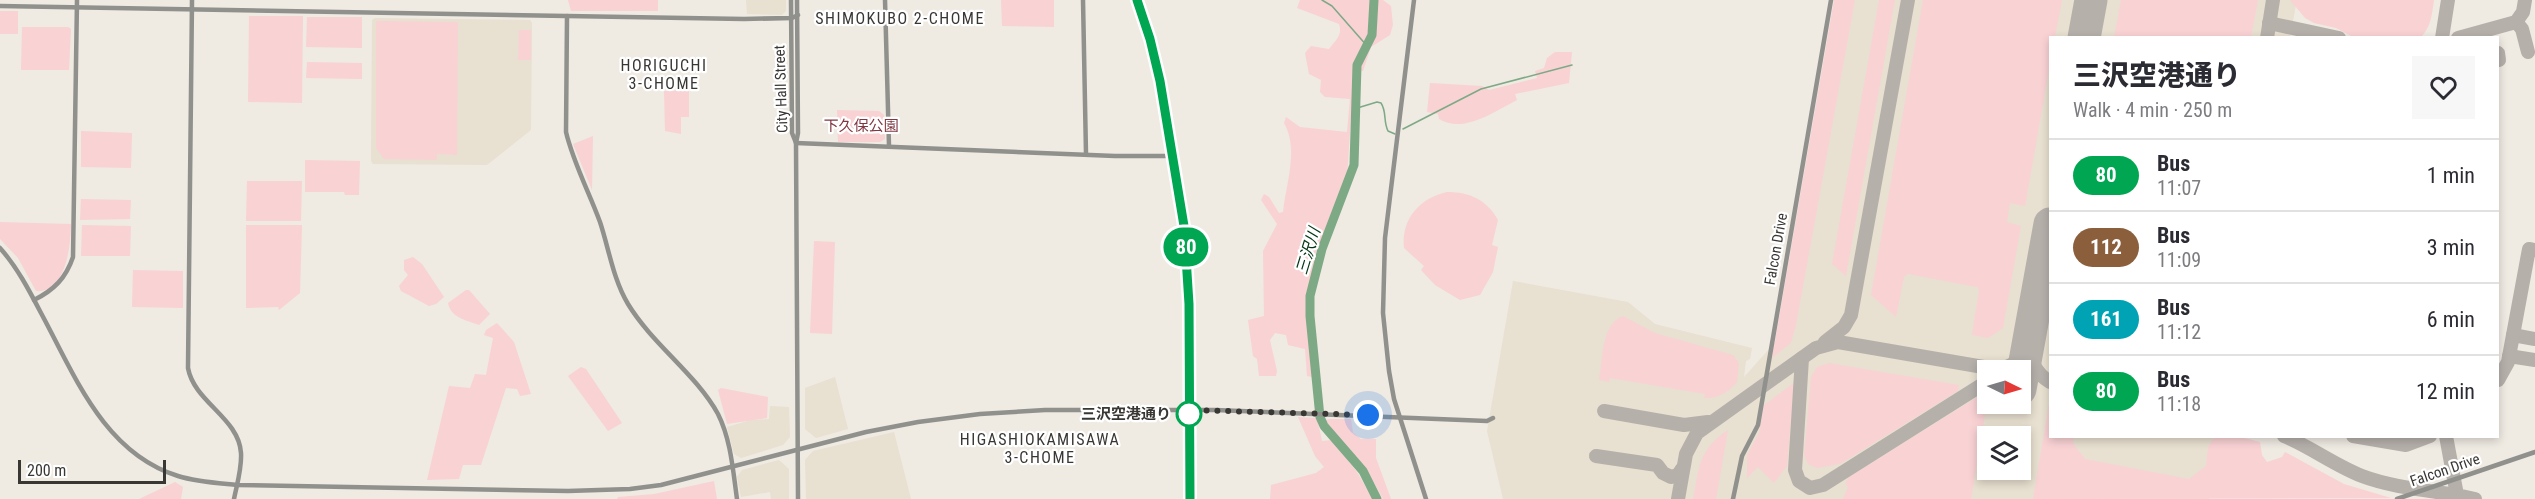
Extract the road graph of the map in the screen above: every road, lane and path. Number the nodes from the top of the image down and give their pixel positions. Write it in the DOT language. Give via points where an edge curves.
graph roads {
  1 [pos="77,0"];
  2 [pos="192,0"];
  3 [pos="792,0"];
  4 [pos="797,0"];
  5 [pos="885,0"];
  6 [pos="1083,0"];
  7 [pos="1137,0"];
  8 [pos="1414,0"];
  9 [pos="1831,0"];
  10 [pos="0,6"];
  11 [pos="77,8"];
  12 [pos="192,10"];
  13 [pos="798,15"];
  14 [pos="567,16"];
  15 [pos="792,18"];
  16 [pos="796,143"];
  17 [pos="889,146"];
  18 [pos="1086,154"];
  19 [pos="1173,156"];
  20 [pos="0,248"];
  21 [pos="34,300"];
  22 [pos="1189,410"];
  23 [pos="1400,417"];
  24 [pos="1493,418"];
  25 [pos="798,450"];
  26 [pos="2535,452"];
  27 [pos="732,465"];
  28 [pos="237,484"];
  29 [pos="234,499"];
  30 [pos="737,499"];
  31 [pos="798,499"];
  32 [pos="1190,499"];
  33 [pos="1426,499"];
  34 [pos="1733,499"];
  35 [pos="2397,499"];
  1 -- 11 [label="street"];
  2 -- 12 [label="street"];
  3 -- 15 [label="street, City Hall Street"];
  4 -- 13 [label="street, City Hall Street"];
  5 -- 17 [label="street"];
  6 -- 18 [label="street"];
  7 -- 19 [label="main road" via="1150,39"];
  8 -- 23 [label="street" via="1383,271 1389,371"];
  9 -- 34 [label="street, Falcon Drive" via="1758,425 1742,456"];
  10 -- 11 [label="street"];
  11 -- 12 [label="street"];
  11 -- 21 [label="street" via="73,257 61,281"];
  12 -- 14 [label="street"];
  12 -- 28 [label="street" via="188,368 193,385 239,441"];
  13 -- 15 [label="street"];
  13 -- 16 [label="street, City Hall Street"];
  14 -- 15 [label="street"];
  14 -- 27 [label="street" via="566,132 619,283 645,329 712,404 726,435"];
  15 -- 16 [label="street, City Hall Street" via="792,133"];
  16 -- 17 [label="street"];
  16 -- 25 [label="street"];
  17 -- 18 [label="street"];
  18 -- 19 [label="street"];
  19 -- 22 [label="main road" via="1188,273"];
  20 -- 21 [label="street"];
  21 -- 28 [label="street" via="93,408 124,446 179,476"];
  22 -- 23 [label="street"];
  22 -- 25 [label="street" via="980,414 887,428"];
  22 -- 32 [label="main road"];
  23 -- 24 [label="street" via="1487,421"];
  23 -- 33 [label="street"];
  25 -- 27 [label="street"];
  25 -- 31 [label="street"];
  26 -- 35 [label="street, Falcon Drive"];
  27 -- 28 [label="street" via="661,485 597,491"];
  27 -- 30 [label="street"];
  28 -- 29 [label="street"];
}
